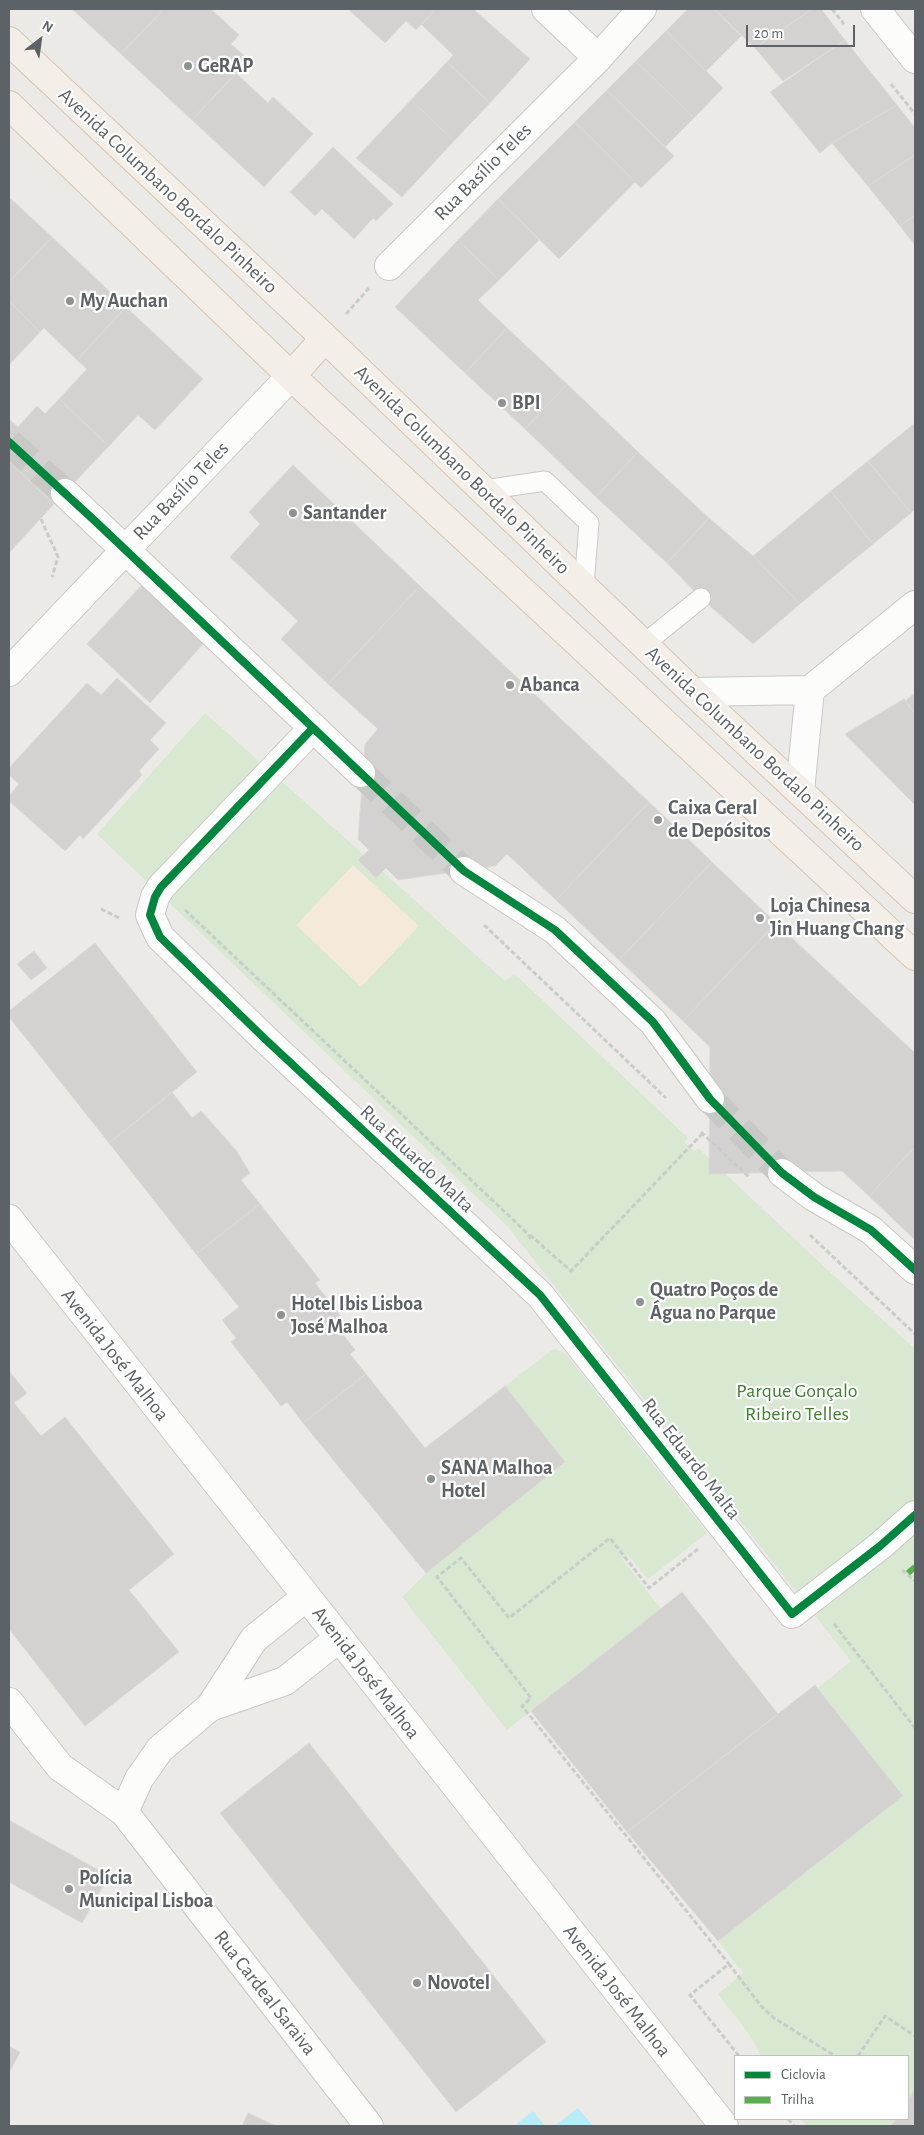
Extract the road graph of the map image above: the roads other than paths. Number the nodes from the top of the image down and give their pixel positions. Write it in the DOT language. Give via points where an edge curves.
graph roads {
  1 [pos="546,9"];
  2 [pos="642,9"];
  3 [pos="875,9"];
  4 [pos="9,41"];
  5 [pos="598,58"];
  6 [pos="915,59"];
  7 [pos="9,105"];
  8 [pos="389,266"];
  9 [pos="325,338"];
  10 [pos="291,376"];
  11 [pos="484,490"];
  12 [pos="65,493"];
  13 [pos="124,549"];
  14 [pos="584,586"];
  15 [pos="701,598"];
  16 [pos="915,605"];
  17 [pos="644,644"];
  18 [pos="9,672"];
  19 [pos="810,690"];
  20 [pos="693,692"];
  21 [pos="305,737"];
  22 [pos="361,773"];
  23 [pos="800,791"];
  24 [pos="794,842"];
  25 [pos="464,871"];
  26 [pos="915,899"];
  27 [pos="915,956"];
  28 [pos="710,1099"];
  29 [pos="782,1173"];
  30 [pos="9,1219"];
  31 [pos="915,1270"];
  32 [pos="915,1515"];
  33 [pos="306,1597"];
  34 [pos="339,1638"];
  35 [pos="9,1702"];
  36 [pos="210,1706"];
  37 [pos="124,1812"];
  38 [pos="369,2126"];
  39 [pos="724,2126"];
  1 -- 5 [label="street"];
  2 -- 5 [label="street, Rua Basílio Teles"];
  3 -- 6 [label="street"];
  4 -- 9 [label="main road, Avenida Columbano Bordalo Pinheiro"];
  5 -- 8 [label="street, Rua Basílio Teles"];
  7 -- 10 [label="main road, Avenida Columbano Bordalo Pinheiro"];
  9 -- 10 [label="main road"];
  9 -- 11 [label="main road, Avenida Columbano Bordalo Pinheiro"];
  10 -- 13 [label="street, Rua Basílio Teles"];
  10 -- 24 [label="main road, Avenida Columbano Bordalo Pinheiro"];
  11 -- 14 [label="main road, Avenida Columbano Bordalo Pinheiro"];
  11 -- 14 [label="lane" via="545,481 589,523"];
  12 -- 13 [label="street"];
  13 -- 18 [label="street, Rua Basílio Teles"];
  13 -- 21 [label="street"];
  14 -- 17 [label="main road, Avenida Columbano Bordalo Pinheiro"];
  15 -- 17 [label="lane"];
  16 -- 19 [label="street"];
  17 -- 20 [label="main road, Avenida Columbano Bordalo Pinheiro"];
  19 -- 20 [label="street"];
  19 -- 23 [label="street"];
  20 -- 23 [label="main road, Avenida Columbano Bordalo Pinheiro"];
  21 -- 22 [label="street"];
  21 -- 32 [label="street, Rua Eduardo Malta" via="161,887 150,915 160,937 333,1104 540,1295 792,1614"];
  23 -- 24 [label="main road"];
  23 -- 26 [label="main road, Avenida Columbano Bordalo Pinheiro"];
  24 -- 27 [label="main road, Avenida Columbano Bordalo Pinheiro"];
  25 -- 28 [label="street" via="555,930 653,1022"];
  29 -- 31 [label="street" via="814,1197 871,1230"];
  30 -- 33 [label="street, Avenida José Malhoa"];
  33 -- 34 [label="street, Avenida José Malhoa"];
  33 -- 36 [label="street" via="254,1639"];
  34 -- 36 [label="street" via="284,1681"];
  34 -- 39 [label="street, Avenida José Malhoa"];
  35 -- 37 [label="street, Rua Cardeal Saraiva" via="60,1768"];
  36 -- 37 [label="street" via="160,1749 139,1779"];
  37 -- 38 [label="street, Rua Cardeal Saraiva"];
}
